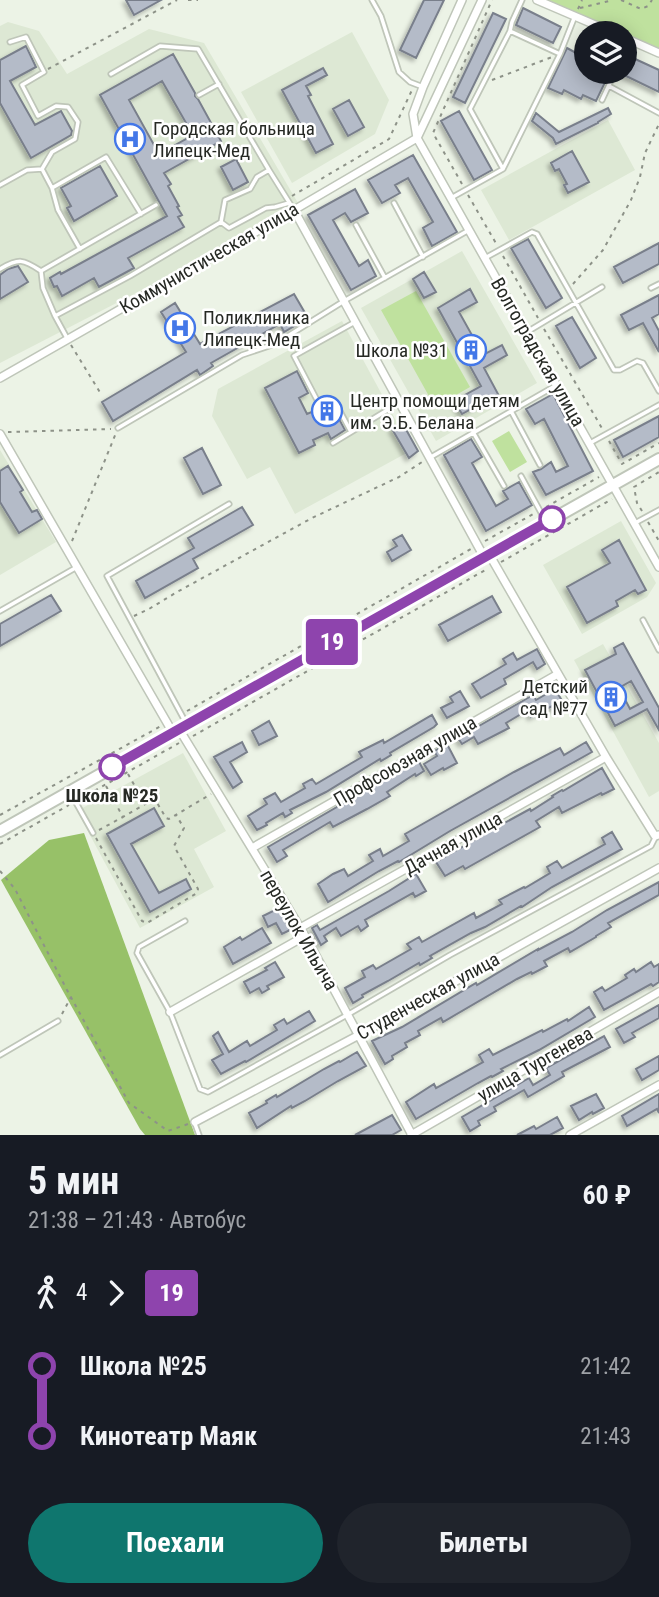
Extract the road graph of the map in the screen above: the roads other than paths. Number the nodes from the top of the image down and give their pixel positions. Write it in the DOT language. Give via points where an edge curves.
graph roads {
  1 [pos="372,0"];
  2 [pos="462,0"];
  3 [pos="482,0"];
  4 [pos="522,0"];
  5 [pos="537,0"];
  6 [pos="577,12"];
  7 [pos="455,13"];
  8 [pos="593,21"];
  9 [pos="472,22"];
  10 [pos="510,31"];
  11 [pos="10,42"];
  12 [pos="637,43"];
  13 [pos="659,53"];
  14 [pos="560,54"];
  15 [pos="111,74"];
  16 [pos="219,83"];
  17 [pos="419,85"];
  18 [pos="609,86"];
  19 [pos="438,94"];
  20 [pos="199,95"];
  21 [pos="602,100"];
  22 [pos="659,113"];
  23 [pos="417,138"];
  24 [pos="43,169"];
  25 [pos="503,169"];
  26 [pos="270,170"];
  27 [pos="0,185"];
  28 [pos="52,188"];
  29 [pos="451,198"];
  30 [pos="394,203"];
  31 [pos="290,204"];
  32 [pos="156,205"];
  33 [pos="141,214"];
  34 [pos="221,222"];
  35 [pos="356,225"];
  36 [pos="469,230"];
  37 [pos="79,249"];
  38 [pos="423,257"];
  39 [pos="485,258"];
  40 [pos="0,269"];
  41 [pos="41,271"];
  42 [pos="385,278"];
  43 [pos="659,284"];
  44 [pos="602,287"];
  45 [pos="651,288"];
  46 [pos="344,302"];
  47 [pos="575,303"];
  48 [pos="55,316"];
  49 [pos="355,323"];
  50 [pos="527,332"];
  51 [pos="67,338"];
  52 [pos="0,378"];
  53 [pos="557,385"];
  54 [pos="659,391"];
  55 [pos="399,403"];
  56 [pos="659,405"];
  57 [pos="511,411"];
  58 [pos="118,428"];
  59 [pos="351,432"];
  60 [pos="473,432"];
  61 [pos="0,433"];
  62 [pos="332,443"];
  63 [pos="590,443"];
  64 [pos="429,458"];
  65 [pos="659,459"];
  66 [pos="540,465"];
  67 [pos="521,476"];
  68 [pos="613,485"];
  69 [pos="504,486"];
  70 [pos="229,504"];
  71 [pos="659,510"];
  72 [pos="546,522"];
  73 [pos="635,523"];
  74 [pos="486,555"];
  75 [pos="77,567"];
  76 [pos="659,567"];
  77 [pos="0,611"];
  78 [pos="643,620"];
  79 [pos="659,650"];
  80 [pos="558,674"];
  81 [pos="177,725"];
  82 [pos="606,757"];
  83 [pos="70,791"];
  84 [pos="0,831"];
  85 [pos="93,833"];
  86 [pos="657,836"];
  87 [pos="252,848"];
  88 [pos="659,868"];
  89 [pos="186,921"];
  90 [pos="303,932"];
  91 [pos="659,992"];
  92 [pos="170,1012"];
  93 [pos="347,1015"];
  94 [pos="58,1021"];
  95 [pos="359,1035"];
  96 [pos="0,1055"];
  97 [pos="659,1085"];
  98 [pos="195,1122"];
  99 [pos="199,1135"];
  100 [pos="411,1135"];
  101 [pos="570,1135"];
  1 -- 17 [label="lane" via="382,16 398,72"];
  2 -- 7 [label="street"];
  3 -- 9 [label="street"];
  4 -- 10 [label="lane"];
  5 -- 6 [label="street"];
  6 -- 8 [label="street"];
  6 -- 14 [label="lane"];
  7 -- 9 [label="street"];
  7 -- 17 [label="street"];
  9 -- 19 [label="street"];
  10 -- 14 [label="lane"];
  10 -- 25 [label="lane" via="470,109"];
  11 -- 24 [label="lane" via="26,37 44,72 22,85 38,116 56,106 68,107 78,122 75,139 52,152"];
  12 -- 13 [label="street"];
  14 -- 25 [label="lane"];
  15 -- 16 [label="lane" via="160,46 198,49"];
  16 -- 20 [label="lane"];
  16 -- 26 [label="lane"];
  17 -- 19 [label="street"];
  17 -- 23 [label="street" via="413,114"];
  18 -- 21 [label="lane"];
  18 -- 22 [label="lane"];
  19 -- 23 [label="street"];
  23 -- 29 [label="street, Волгоградская улица"];
  23 -- 31 [label="street, Коммунистическая улица"];
  24 -- 27 [label="lane" via="27,170"];
  24 -- 28 [label="lane"];
  25 -- 29 [label="lane"];
  26 -- 31 [label="lane"];
  26 -- 34 [label="lane" via="257,177 250,189 225,200"];
  28 -- 33 [label="lane" via="106,157"];
  28 -- 37 [label="lane"];
  29 -- 36 [label="street, Волгоградская улица"];
  30 -- 38 [label="lane"];
  31 -- 34 [label="lane" via="265,208 229,228"];
  31 -- 46 [label="street"];
  31 -- 51 [label="street, Коммунистическая улица"];
  32 -- 33 [label="lane"];
  33 -- 37 [label="lane"];
  34 -- 48 [label="lane"];
  35 -- 42 [label="lane"];
  36 -- 38 [label="lane"];
  36 -- 39 [label="street, Волгоградская улица"];
  37 -- 41 [label="lane"];
  38 -- 42 [label="lane"];
  39 -- 47 [label="lane" via="532,232 537,234"];
  39 -- 50 [label="street, Волгоградская улица"];
  40 -- 41 [label="lane" via="26,261"];
  41 -- 48 [label="lane"];
  42 -- 46 [label="lane"];
  43 -- 45 [label="lane"];
  44 -- 47 [label="lane"];
  46 -- 49 [label="street"];
  46 -- 58 [label="lane"];
  47 -- 50 [label="lane"];
  47 -- 54 [label="lane" via="614,370 643,363"];
  48 -- 51 [label="lane"];
  49 -- 55 [label="street"];
  49 -- 59 [label="lane" via="293,356 317,400 334,400"];
  50 -- 53 [label="street, Волгоградская улица"];
  51 -- 52 [label="street, Коммунистическая улица"];
  53 -- 57 [label="lane"];
  53 -- 63 [label="street, Волгоградская улица"];
  55 -- 59 [label="lane"];
  55 -- 64 [label="street"];
  56 -- 63 [label="lane"];
  57 -- 60 [label="lane"];
  57 -- 66 [label="lane"];
  59 -- 62 [label="lane"];
  60 -- 64 [label="lane"];
  60 -- 69 [label="lane"];
  61 -- 75 [label="street, переулок Ильича"];
  63 -- 68 [label="street, Волгоградская улица"];
  64 -- 74 [label="street"];
  65 -- 68 [label="street"];
  67 -- 72 [label="lane"];
  68 -- 72 [label="street"];
  68 -- 73 [label="street, Волгоградская улица"];
  70 -- 81 [label="lane" via="107,576"];
  71 -- 73 [label="lane"];
  72 -- 74 [label="street"];
  73 -- 76 [label="street, Волгоградская улица"];
  74 -- 80 [label="street"];
  74 -- 81 [label="street"];
  75 -- 77 [label="lane"];
  75 -- 81 [label="street, переулок Ильича"];
  78 -- 79 [label="lane"];
  80 -- 82 [label="street"];
  80 -- 87 [label="street, Профсоюзная улица"];
  81 -- 83 [label="street"];
  81 -- 87 [label="street, переулок Ильича"];
  82 -- 86 [label="street"];
  82 -- 90 [label="street, Дачная улица"];
  83 -- 84 [label="street"];
  83 -- 85 [label="lane"];
  86 -- 93 [label="lane" via="651,846"];
  87 -- 90 [label="street, переулок Ильича"];
  88 -- 95 [label="street, Студенческая улица"];
  89 -- 92 [label="lane" via="139,947 137,953"];
  90 -- 92 [label="street, Дачная улица"];
  90 -- 93 [label="street, переулок Ильича"];
  91 -- 100 [label="street, улица Тургенева"];
  92 -- 93 [label="lane" via="200,1089 208,1092"];
  93 -- 95 [label="street, переулок Ильича"];
  94 -- 96 [label="lane"];
  95 -- 98 [label="street, Студенческая улица"];
  95 -- 100 [label="street, переулок Ильича"];
  97 -- 101 [label="street"];
  98 -- 99 [label="lane"];
}
